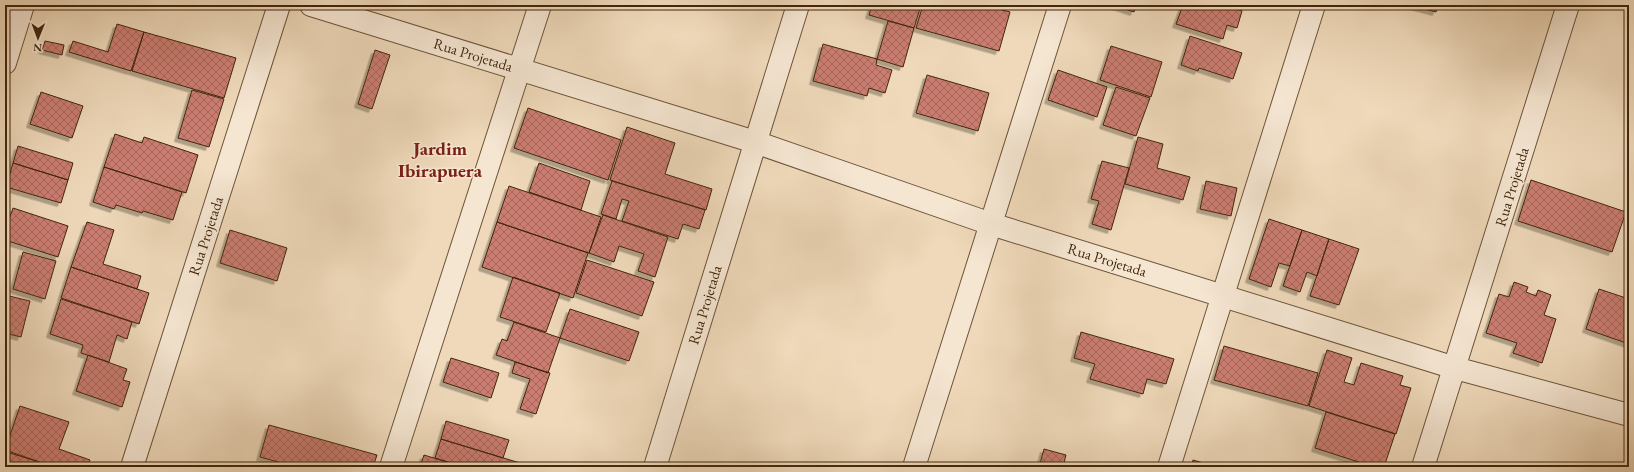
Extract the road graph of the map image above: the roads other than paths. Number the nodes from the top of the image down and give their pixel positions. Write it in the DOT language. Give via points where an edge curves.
graph roads {
  1 [pos="23,5"];
  2 [pos="279,5"];
  3 [pos="312,5"];
  4 [pos="540,5"];
  5 [pos="798,5"];
  6 [pos="1060,5"];
  7 [pos="1314,5"];
  8 [pos="1568,5"];
  9 [pos="5,63"];
  10 [pos="520,69"];
  11 [pos="755,142"];
  12 [pos="991,224"];
  13 [pos="1223,296"];
  14 [pos="1455,368"];
  15 [pos="1629,415"];
  16 [pos="132,467"];
  17 [pos="391,467"];
  18 [pos="655,467"];
  19 [pos="914,467"];
  20 [pos="1169,467"];
  21 [pos="1423,467"];
  1 -- 9 [label="street"];
  2 -- 16 [label="street, Rua Projetada"];
  3 -- 10 [label="street, Rua Projetada"];
  4 -- 10 [label="street, Rua Projetada"];
  5 -- 11 [label="street, Rua Projetada"];
  6 -- 12 [label="street"];
  7 -- 13 [label="street"];
  8 -- 14 [label="street, Rua Projetada"];
  10 -- 11 [label="street, Rua Projetada"];
  10 -- 17 [label="street, Rua Projetada"];
  11 -- 12 [label="street, Rua Projetada"];
  11 -- 18 [label="street, Rua Projetada"];
  12 -- 13 [label="street, Rua Projetada"];
  12 -- 19 [label="street"];
  13 -- 14 [label="street, Rua Projetada"];
  13 -- 20 [label="street"];
  14 -- 15 [label="street, Rua Projetada"];
  14 -- 21 [label="street, Rua Projetada"];
}
